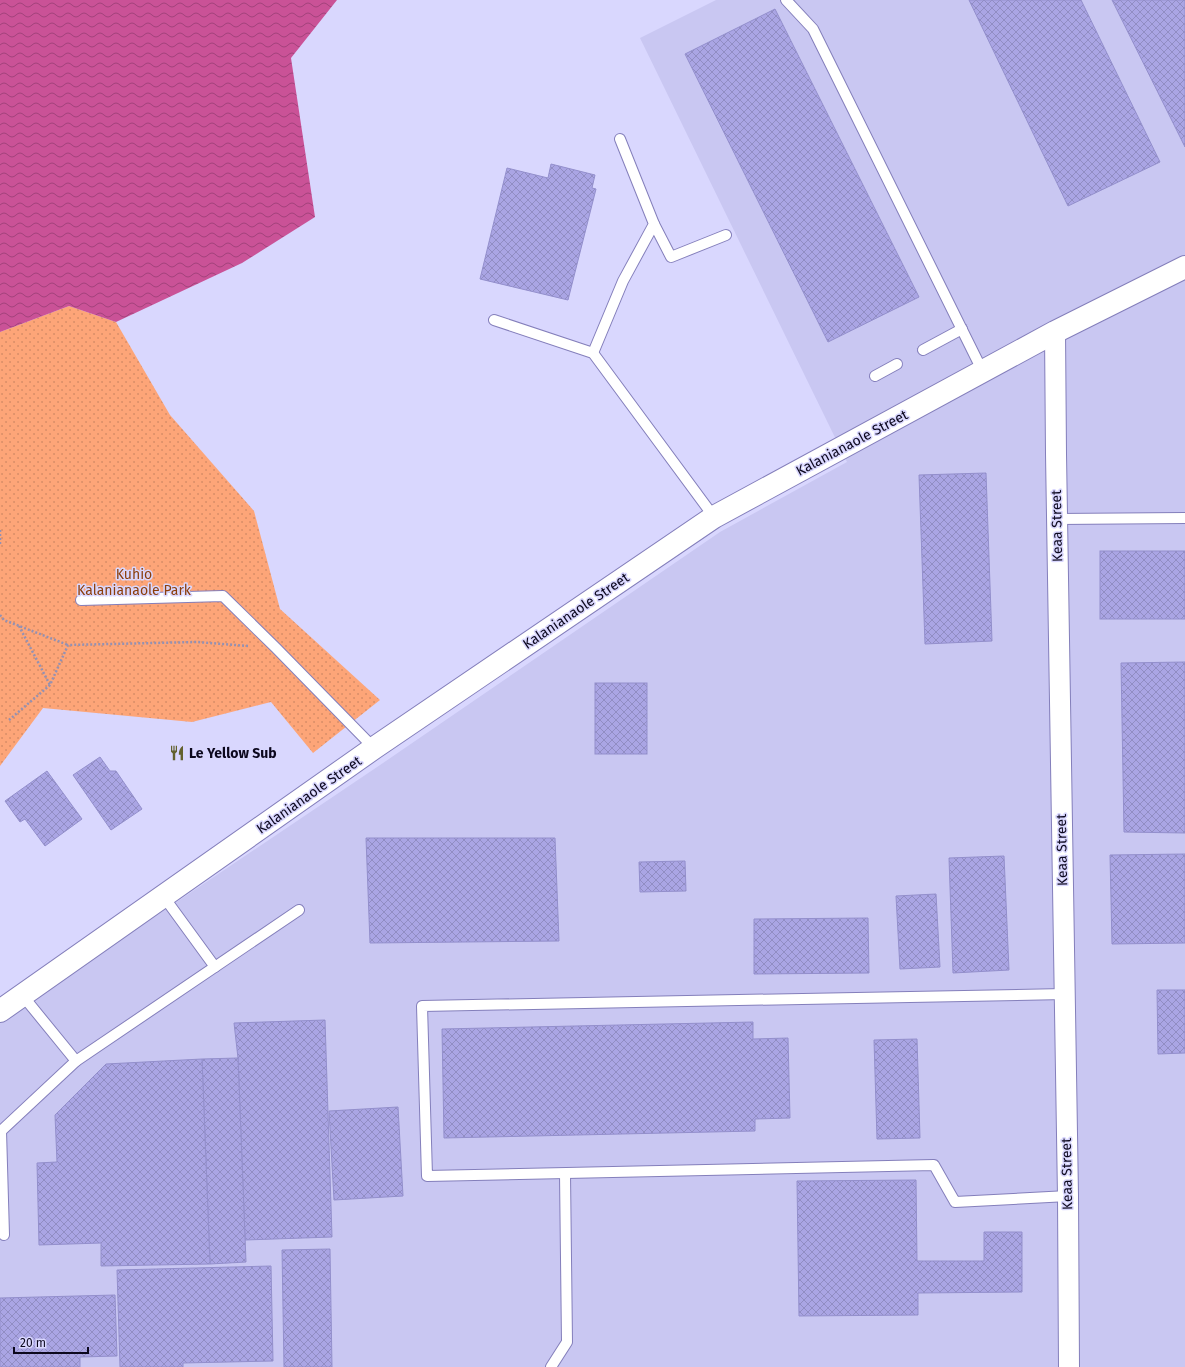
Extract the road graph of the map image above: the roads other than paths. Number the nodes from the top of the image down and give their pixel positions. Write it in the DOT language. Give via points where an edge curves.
graph roads {
  1 [pos="786,0"];
  2 [pos="620,139"];
  3 [pos="654,224"];
  4 [pos="726,235"];
  5 [pos="1185,267"];
  6 [pos="494,320"];
  7 [pos="962,329"];
  8 [pos="1055,332"];
  9 [pos="924,350"];
  10 [pos="593,354"];
  11 [pos="897,364"];
  12 [pos="983,372"];
  13 [pos="875,376"];
  14 [pos="714,517"];
  15 [pos="1185,518"];
  16 [pos="1057,520"];
  17 [pos="81,600"];
  18 [pos="374,748"];
  19 [pos="164,897"];
  20 [pos="299,910"];
  21 [pos="215,967"];
  22 [pos="1065,994"];
  23 [pos="23,996"];
  24 [pos="0,1011"];
  25 [pos="76,1061"];
  26 [pos="566,1174"];
  27 [pos="1068,1196"];
  28 [pos="4,1235"];
  29 [pos="551,1367"];
  30 [pos="1069,1367"];
  1 -- 7 [label="lane" via="813,29"];
  2 -- 3 [label="lane"];
  3 -- 4 [label="lane" via="671,257"];
  3 -- 10 [label="lane" via="623,281"];
  5 -- 8 [label="main road, Kalanianaole Street"];
  6 -- 10 [label="lane"];
  7 -- 9 [label="lane"];
  7 -- 12 [label="lane"];
  8 -- 12 [label="main road, Kalanianaole Street"];
  8 -- 16 [label="street, Keaa Street"];
  10 -- 14 [label="lane"];
  11 -- 13 [label="lane"];
  12 -- 14 [label="main road, Kalanianaole Street"];
  14 -- 18 [label="main road, Kalanianaole Street"];
  15 -- 16 [label="lane"];
  16 -- 22 [label="street, Keaa Street"];
  17 -- 18 [label="lane" via="223,596"];
  18 -- 19 [label="main road, Kalanianaole Street"];
  19 -- 21 [label="lane"];
  19 -- 23 [label="main road, Kalanianaole Street"];
  20 -- 21 [label="lane"];
  21 -- 25 [label="lane"];
  22 -- 26 [label="lane" via="422,1006 426,1176"];
  22 -- 27 [label="street, Keaa Street"];
  23 -- 24 [label="main road, Kalanianaole Street"];
  23 -- 25 [label="lane"];
  25 -- 28 [label="lane" via="1,1131"];
  26 -- 27 [label="lane" via="934,1166 955,1202"];
  26 -- 29 [label="lane" via="567,1342"];
  27 -- 30 [label="street, Keaa Street"];
}
